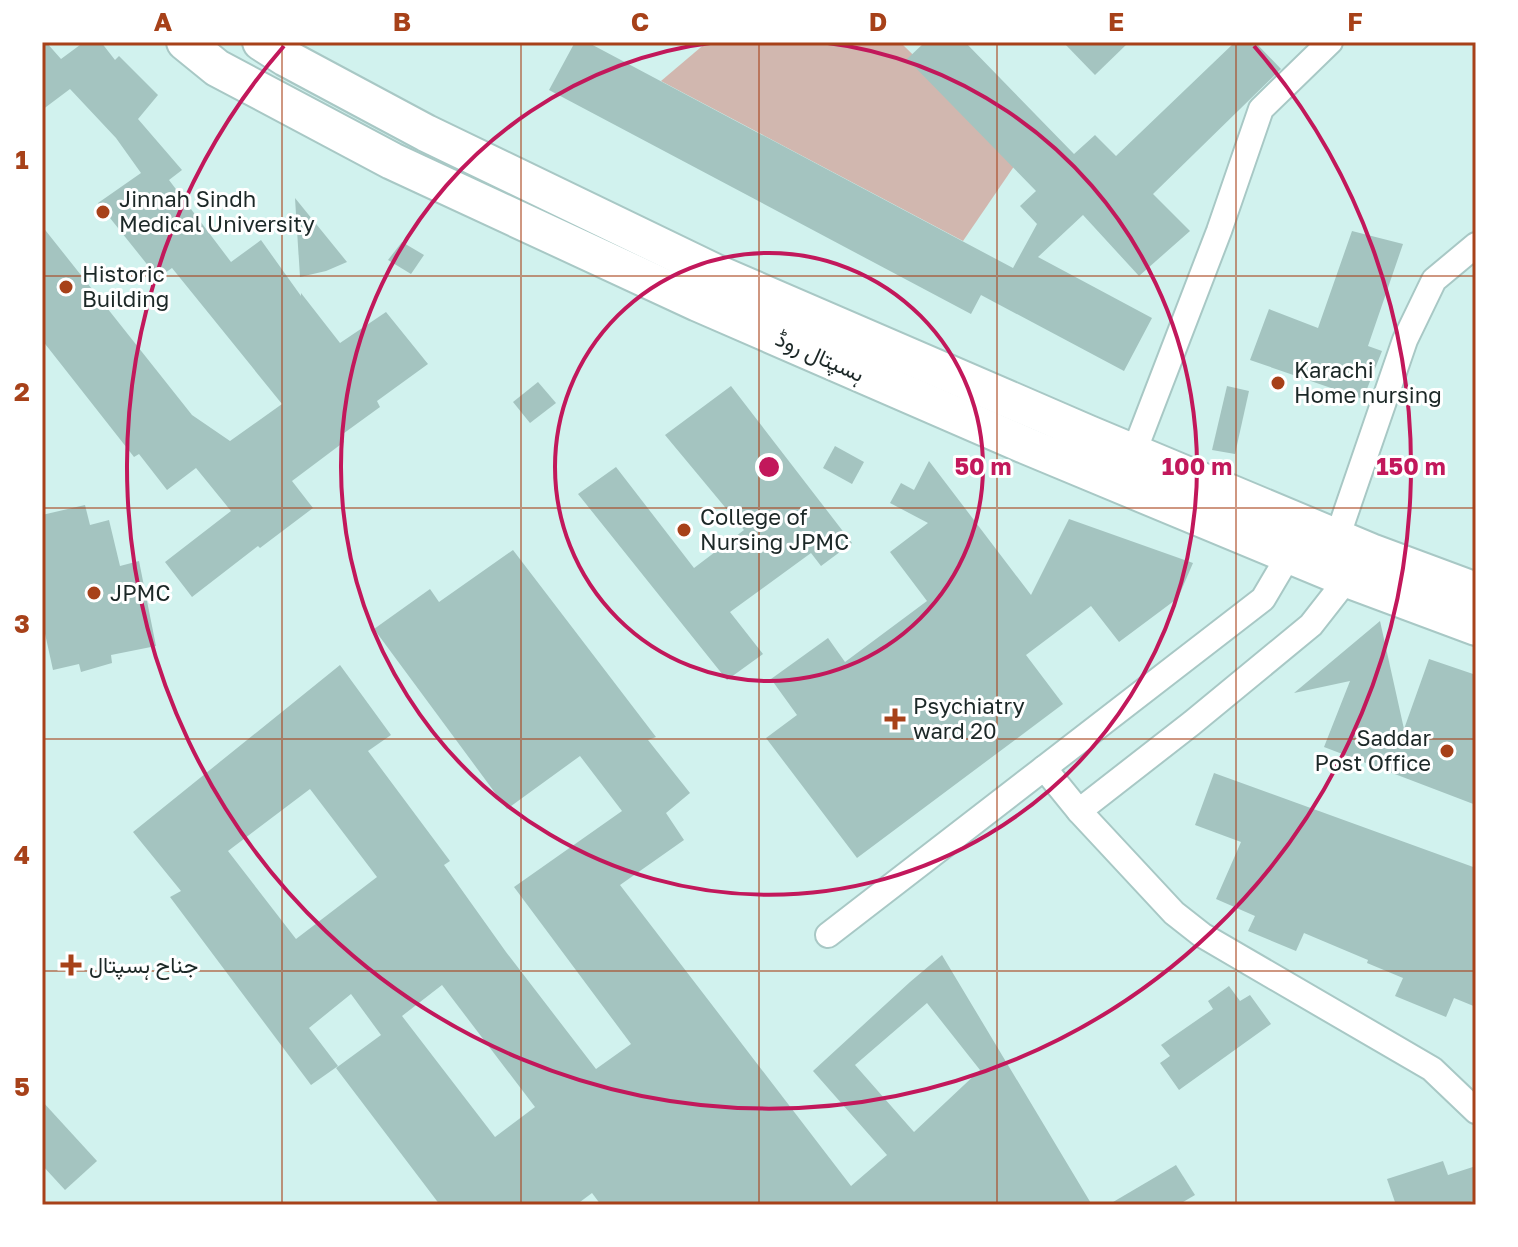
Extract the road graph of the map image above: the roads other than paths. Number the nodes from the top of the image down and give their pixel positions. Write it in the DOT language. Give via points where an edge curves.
graph roads {
  1 [pos="185,42"];
  2 [pos="261,42"];
  3 [pos="1330,42"];
  4 [pos="1476,245"];
  5 [pos="1134,452"];
  6 [pos="1337,538"];
  7 [pos="1289,555"];
  8 [pos="1347,579"];
  9 [pos="1476,591"];
  10 [pos="1476,627"];
  11 [pos="1044,768"];
  12 [pos="1079,811"];
  13 [pos="828,935"];
  14 [pos="1476,1111"];
  1 -- 7 [label="main road, ہسپتال روڈ" via="217,68 392,161 698,303"];
  2 -- 5 [label="main road, ہسپتال روڈ" via="426,133 714,272"];
  3 -- 5 [label="street" via="1261,109"];
  4 -- 6 [label="street" via="1434,280 1411,328"];
  5 -- 6 [label="main road, ہسپتال روڈ"];
  6 -- 9 [label="main road, ہسپتال روڈ"];
  7 -- 8 [label="main road, ہسپتال روڈ"];
  7 -- 11 [label="street" via="1263,599"];
  8 -- 10 [label="main road, ہسپتال روڈ"];
  8 -- 12 [label="street" via="1311,625"];
  11 -- 12 [label="street"];
  11 -- 13 [label="street"];
  12 -- 14 [label="street" via="1174,913 1202,935 1432,1069"];
}
